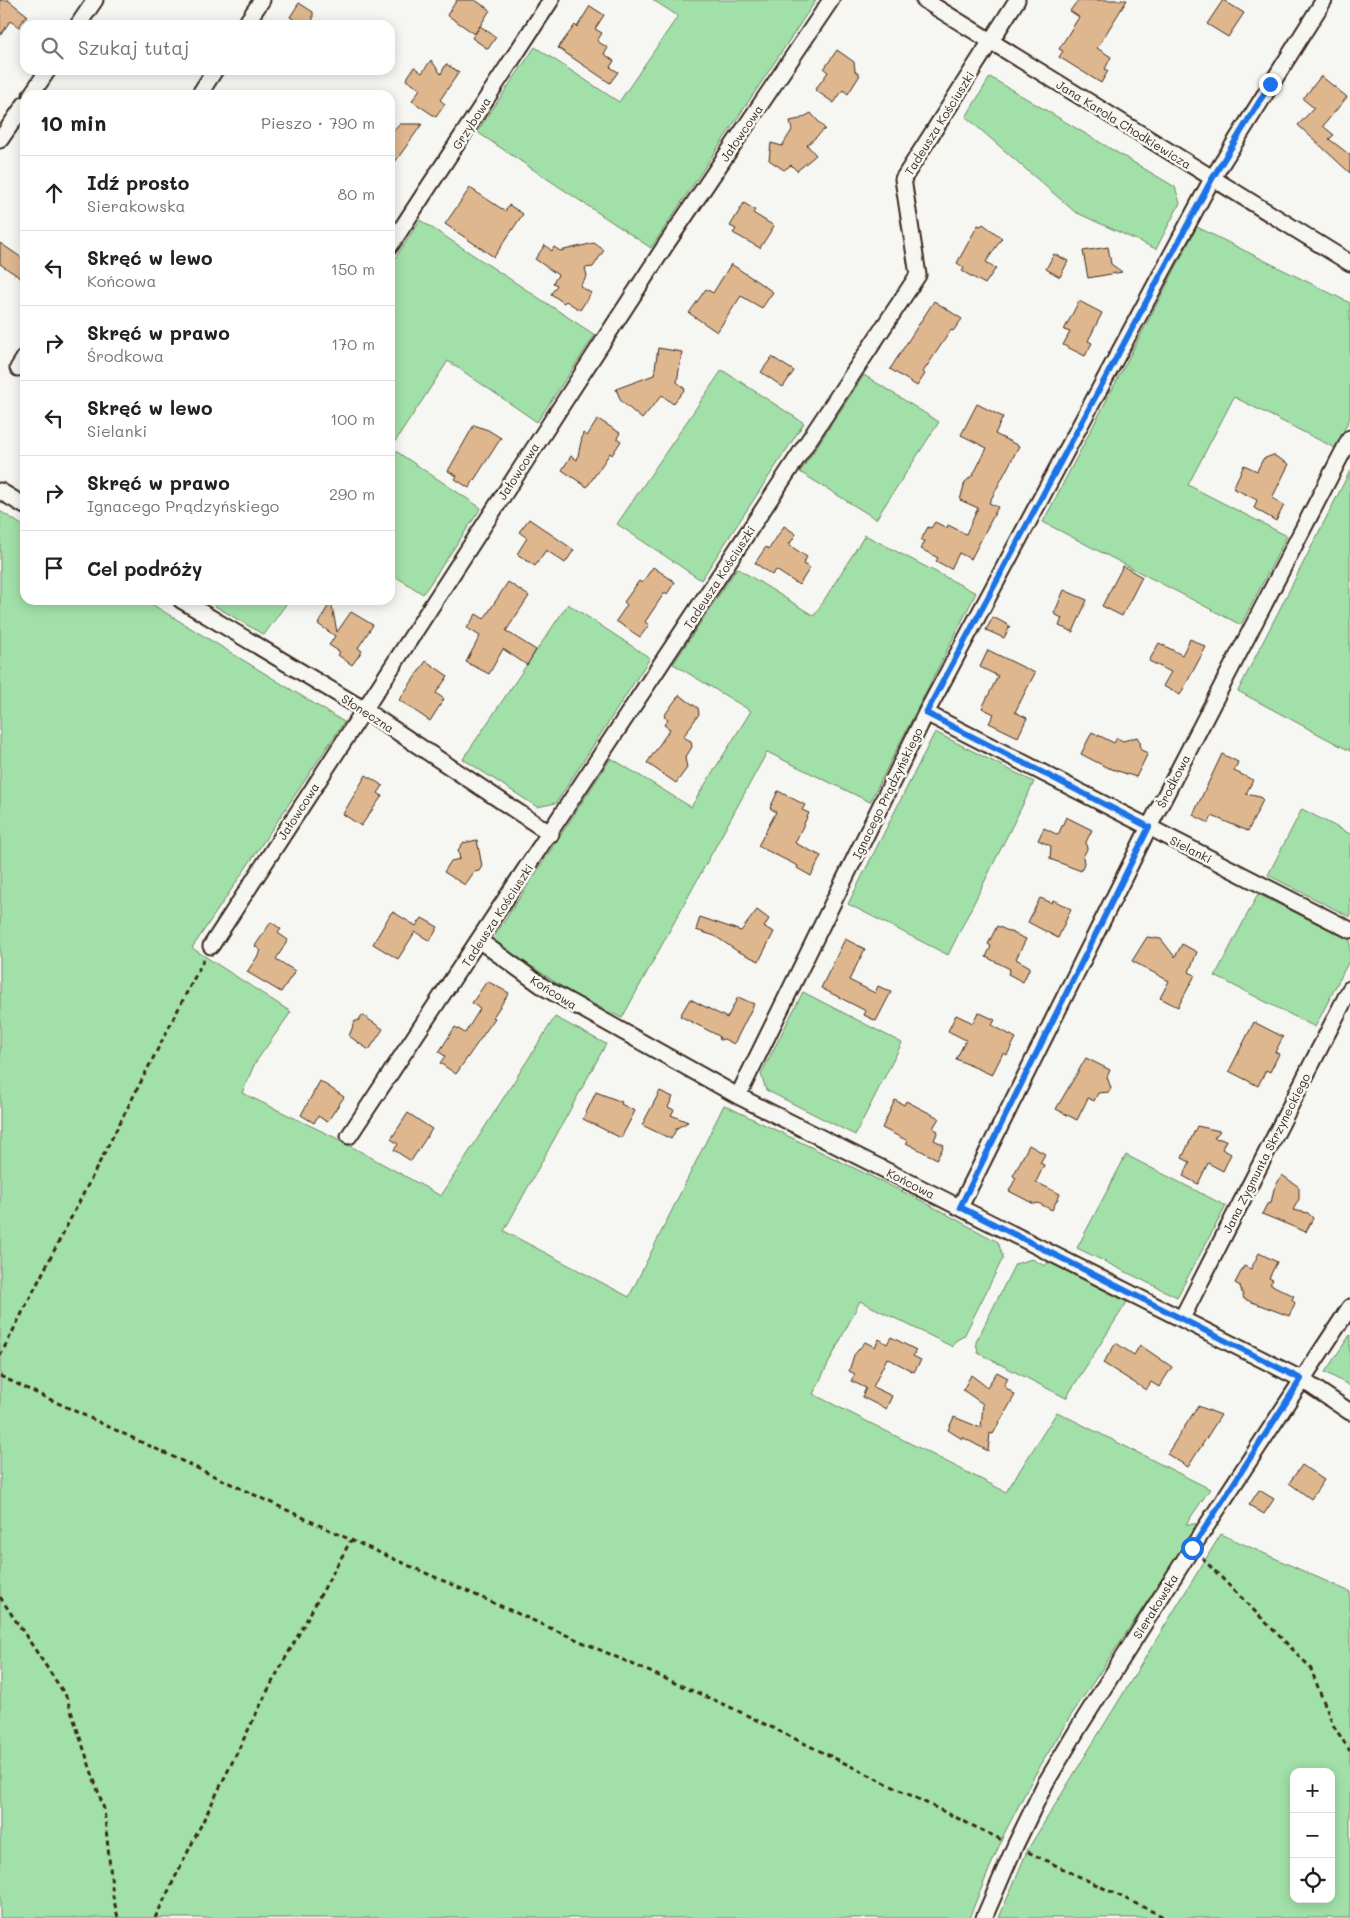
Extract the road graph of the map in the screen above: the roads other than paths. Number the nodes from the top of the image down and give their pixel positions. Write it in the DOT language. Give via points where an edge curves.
graph roads {
  1 [pos="95,0"];
  2 [pos="262,0"];
  3 [pos="551,0"];
  4 [pos="831,0"];
  5 [pos="924,0"];
  6 [pos="1017,0"];
  7 [pos="1324,0"];
  8 [pos="81,20"];
  9 [pos="248,20"];
  10 [pos="991,40"];
  11 [pos="45,75"];
  12 [pos="213,75"];
  13 [pos="34,90"];
  14 [pos="202,90"];
  15 [pos="20,111"];
  16 [pos="0,140"];
  17 [pos="1212,179"];
  18 [pos="395,238"];
  19 [pos="1350,263"];
  20 [pos="1350,438"];
  21 [pos="0,491"];
  22 [pos="20,503"];
  23 [pos="189,605"];
  24 [pos="363,709"];
  25 [pos="926,713"];
  26 [pos="1149,827"];
  27 [pos="550,834"];
  28 [pos="1350,930"];
  29 [pos="480,942"];
  30 [pos="211,946"];
  31 [pos="1350,989"];
  32 [pos="738,1096"];
  33 [pos="349,1136"];
  34 [pos="960,1207"];
  35 [pos="1350,1307"];
  36 [pos="1182,1318"];
  37 [pos="1301,1379"];
  38 [pos="1350,1412"];
  39 [pos="984,1918"];
  1 -- 8 [label="street"];
  2 -- 9 [label="street"];
  3 -- 18 [label="street, Grzybowa"];
  4 -- 24 [label="street, Jałowcowa" via="667,243"];
  5 -- 10 [label="street, Jana Karola Chodkiewicza"];
  6 -- 10 [label="street, Tadeusza Kościuszki"];
  7 -- 17 [label="street, Ignacego Prądzyńskiego"];
  10 -- 17 [label="street, Jana Karola Chodkiewicza"];
  10 -- 27 [label="street, Tadeusza Kościuszki" via="903,179 918,276"];
  11 -- 13 [label="street"];
  12 -- 14 [label="street"];
  15 -- 16 [label="street"];
  17 -- 19 [label="street, Jana Karola Chodkiewicza"];
  17 -- 25 [label="street, Ignacego Prądzyńskiego"];
  20 -- 26 [label="street, Środkowa"];
  21 -- 22 [label="street"];
  23 -- 24 [label="street, Słoneczna"];
  24 -- 27 [label="street, Słoneczna"];
  24 -- 30 [label="street, Jałowcowa"];
  25 -- 26 [label="street, Sielanki"];
  25 -- 32 [label="street, Ignacego Prądzyńskiego"];
  26 -- 28 [label="street, Sielanki"];
  26 -- 34 [label="street, Środkowa"];
  27 -- 29 [label="street, Tadeusza Kościuszki"];
  29 -- 32 [label="street, Końcowa" via="545,988"];
  29 -- 33 [label="street, Tadeusza Kościuszki"];
  31 -- 36 [label="street, Jana Zygmunta Skrzyneckiego"];
  32 -- 34 [label="street, Końcowa"];
  34 -- 36 [label="street, Końcowa"];
  35 -- 37 [label="street, Sierakowska"];
  36 -- 37 [label="street, Końcowa"];
  37 -- 38 [label="street, Końcowa"];
  37 -- 39 [label="street, Sierakowska" via="1079,1727 1015,1846"];
}
